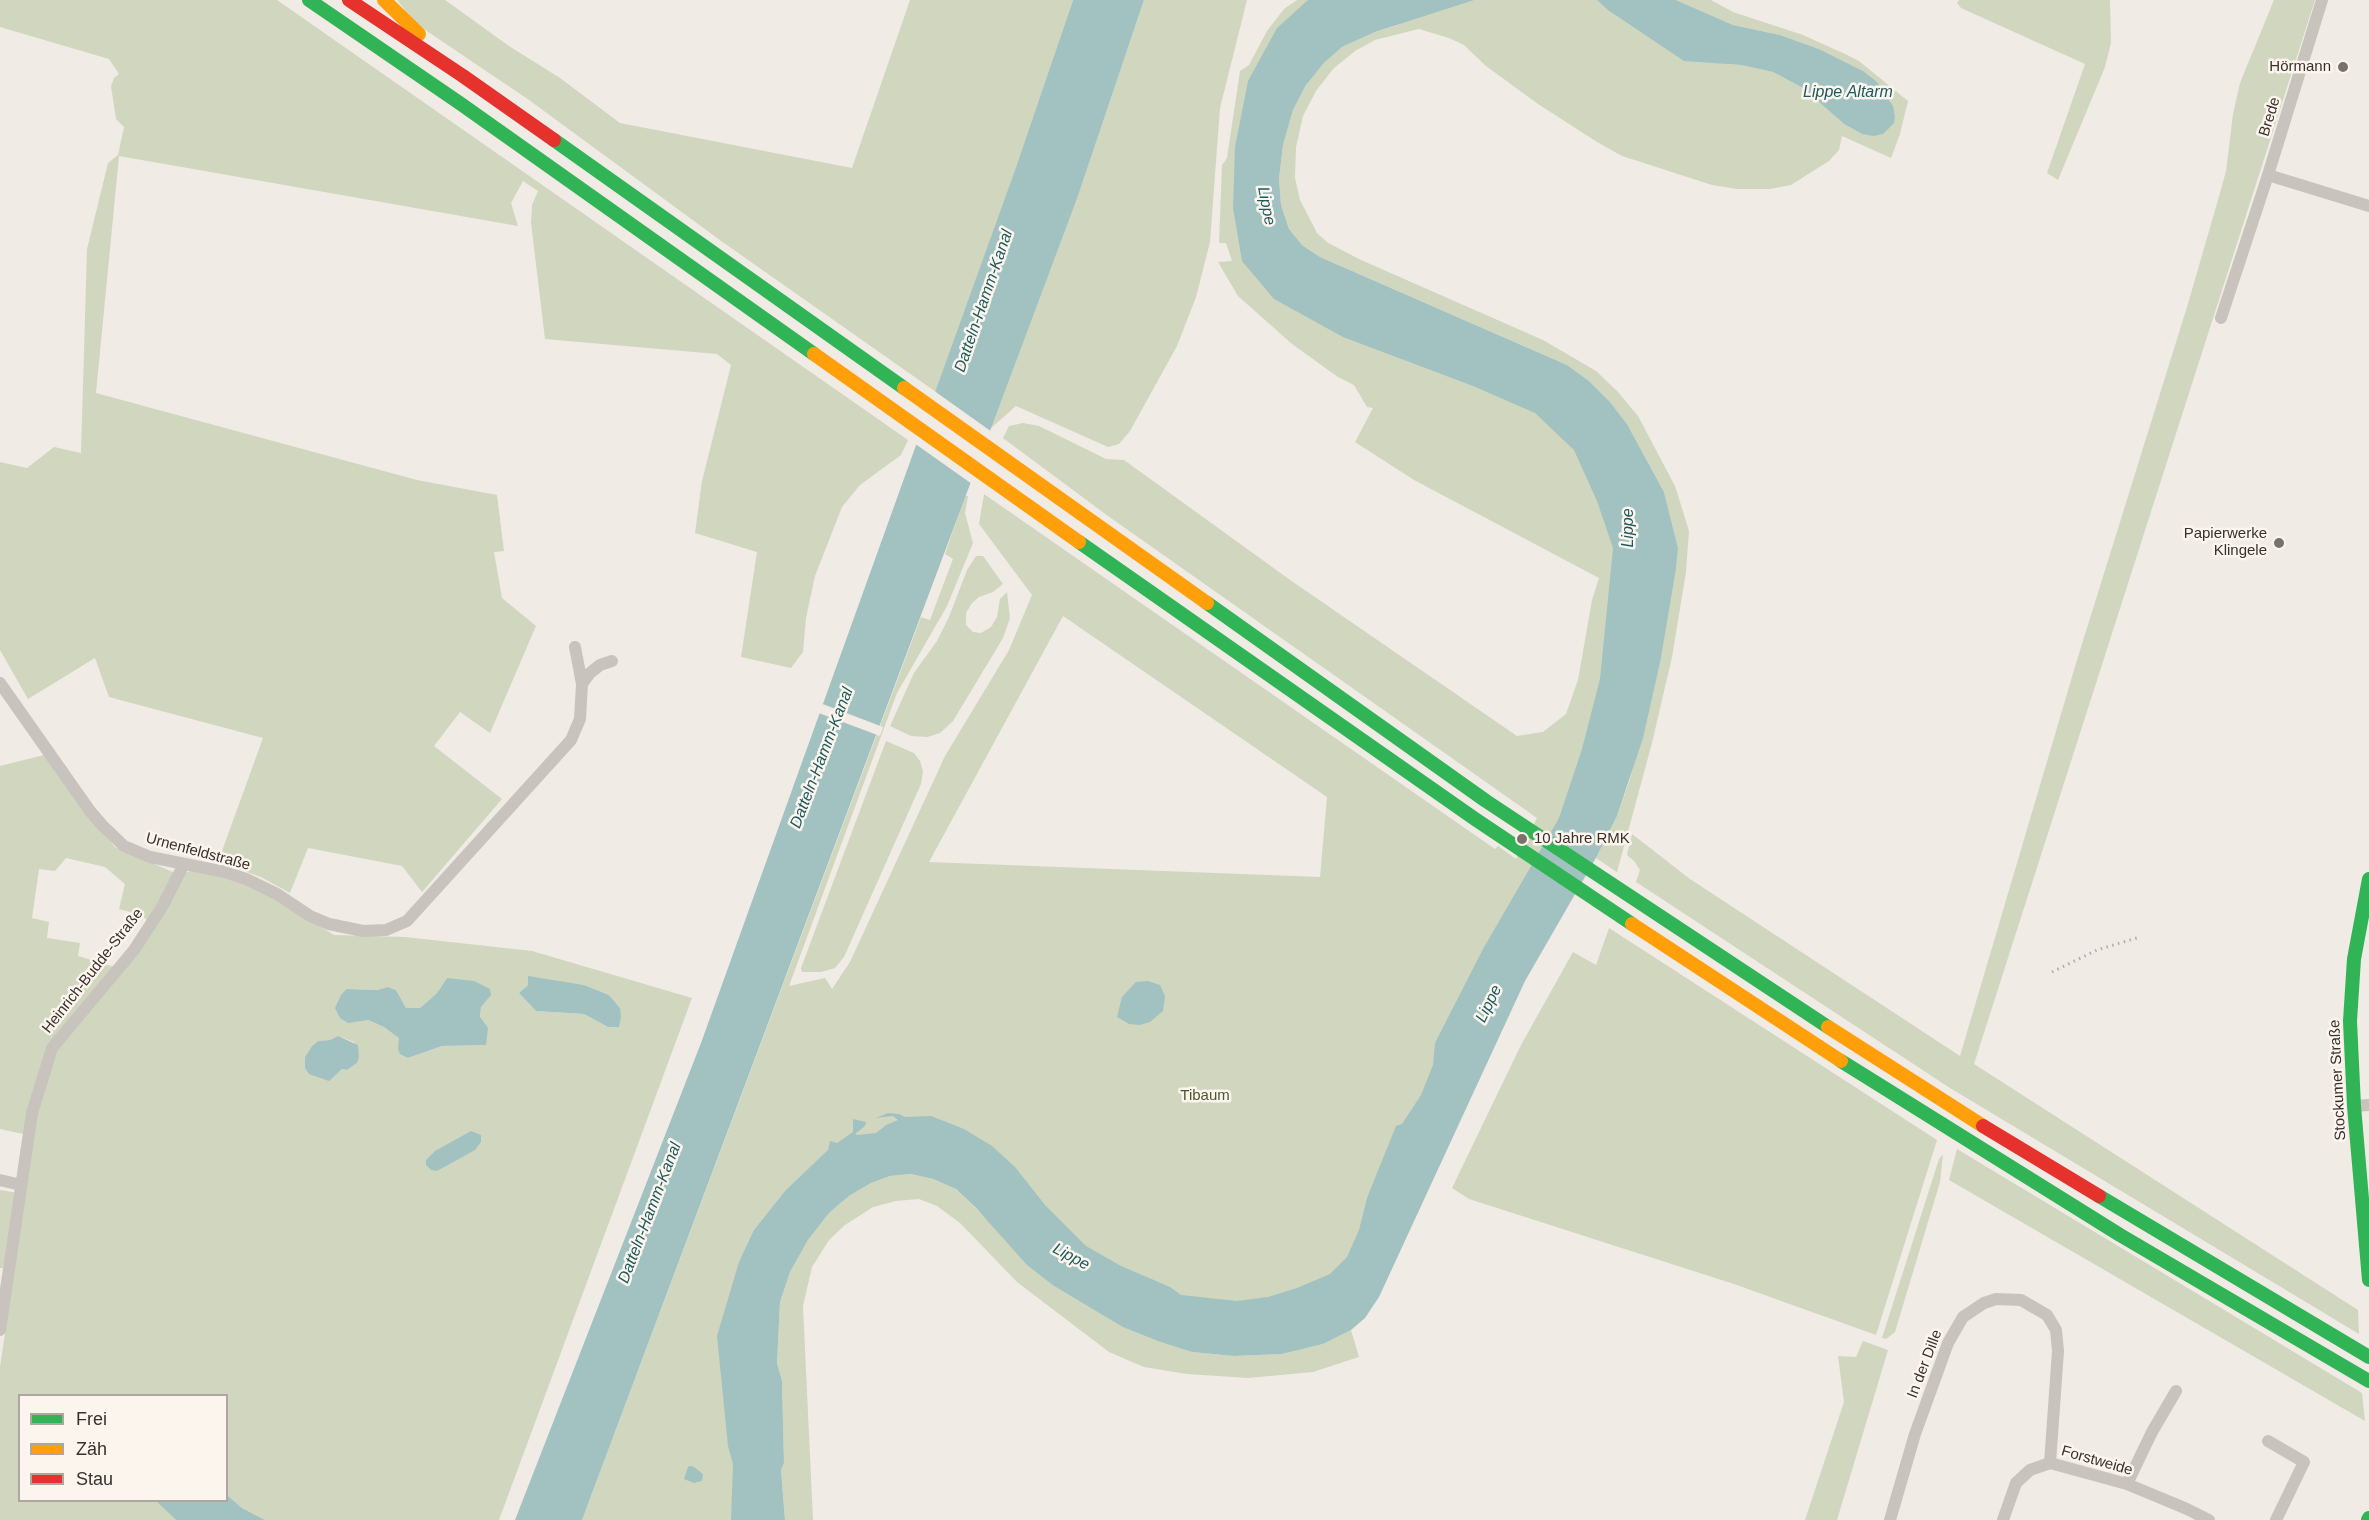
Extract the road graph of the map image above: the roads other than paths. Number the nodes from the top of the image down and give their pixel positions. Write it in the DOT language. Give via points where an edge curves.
graph roads {
  1 [pos="309,0"];
  2 [pos="349,0"];
  3 [pos="384,0"];
  4 [pos="2322,0"];
  5 [pos="463,76"];
  6 [pos="2268,175"];
  7 [pos="2369,206"];
  8 [pos="2221,318"];
  9 [pos="576,647"];
  10 [pos="612,661"];
  11 [pos="0,683"];
  12 [pos="582,684"];
  13 [pos="184,864"];
  14 [pos="2369,879"];
  15 [pos="2354,1106"];
  16 [pos="2369,1106"];
  17 [pos="0,1180"];
  18 [pos="21,1185"];
  19 [pos="2369,1280"];
  20 [pos="0,1330"];
  21 [pos="2365,1354"];
  22 [pos="2365,1379"];
  23 [pos="2176,1391"];
  24 [pos="2268,1441"];
  25 [pos="2050,1463"];
  26 [pos="2127,1484"];
  27 [pos="1890,1520"];
  28 [pos="2003,1520"];
  29 [pos="2209,1520"];
  30 [pos="2276,1520"];
  1 -- 22 [label="main road" via="1475,819 1938,1122"];
  2 -- 5 [label="main road"];
  3 -- 5 [label="main road"];
  4 -- 6 [label="street, Brede"];
  5 -- 21 [label="main road" via="1486,801 1944,1103"];
  6 -- 7 [label="street"];
  6 -- 8 [label="street, Brede"];
  9 -- 12 [label="street, Urnenfeldstraße"];
  10 -- 12 [label="street" via="600,665"];
  11 -- 13 [label="street, Urnenfeldstraße" via="108,831 133,850"];
  12 -- 13 [label="street, Urnenfeldstraße" via="580,719 571,740 406,921 386,930 346,929 310,916 246,879"];
  13 -- 18 [label="street, Heinrich-Budde-Straße" via="134,950 52,1048 32,1113"];
  14 -- 15 [label="main road, Stockumer Straße" via="2351,988"];
  15 -- 16 [label="street"];
  15 -- 19 [label="main road, Stockumer Straße"];
  17 -- 18 [label="street"];
  18 -- 20 [label="street, Heinrich-Budde-Straße"];
  23 -- 26 [label="street"];
  24 -- 30 [label="street" via="2304,1462"];
  25 -- 26 [label="street, Forstweide"];
  25 -- 27 [label="street, In der Dille" via="2056,1330 2047,1315 2021,1300 1996,1299 1984,1303 1963,1317 1948,1343 1914,1434"];
  25 -- 28 [label="street, Forstweide" via="2030,1470 2016,1483"];
  26 -- 29 [label="street, Forstweide"];
}
